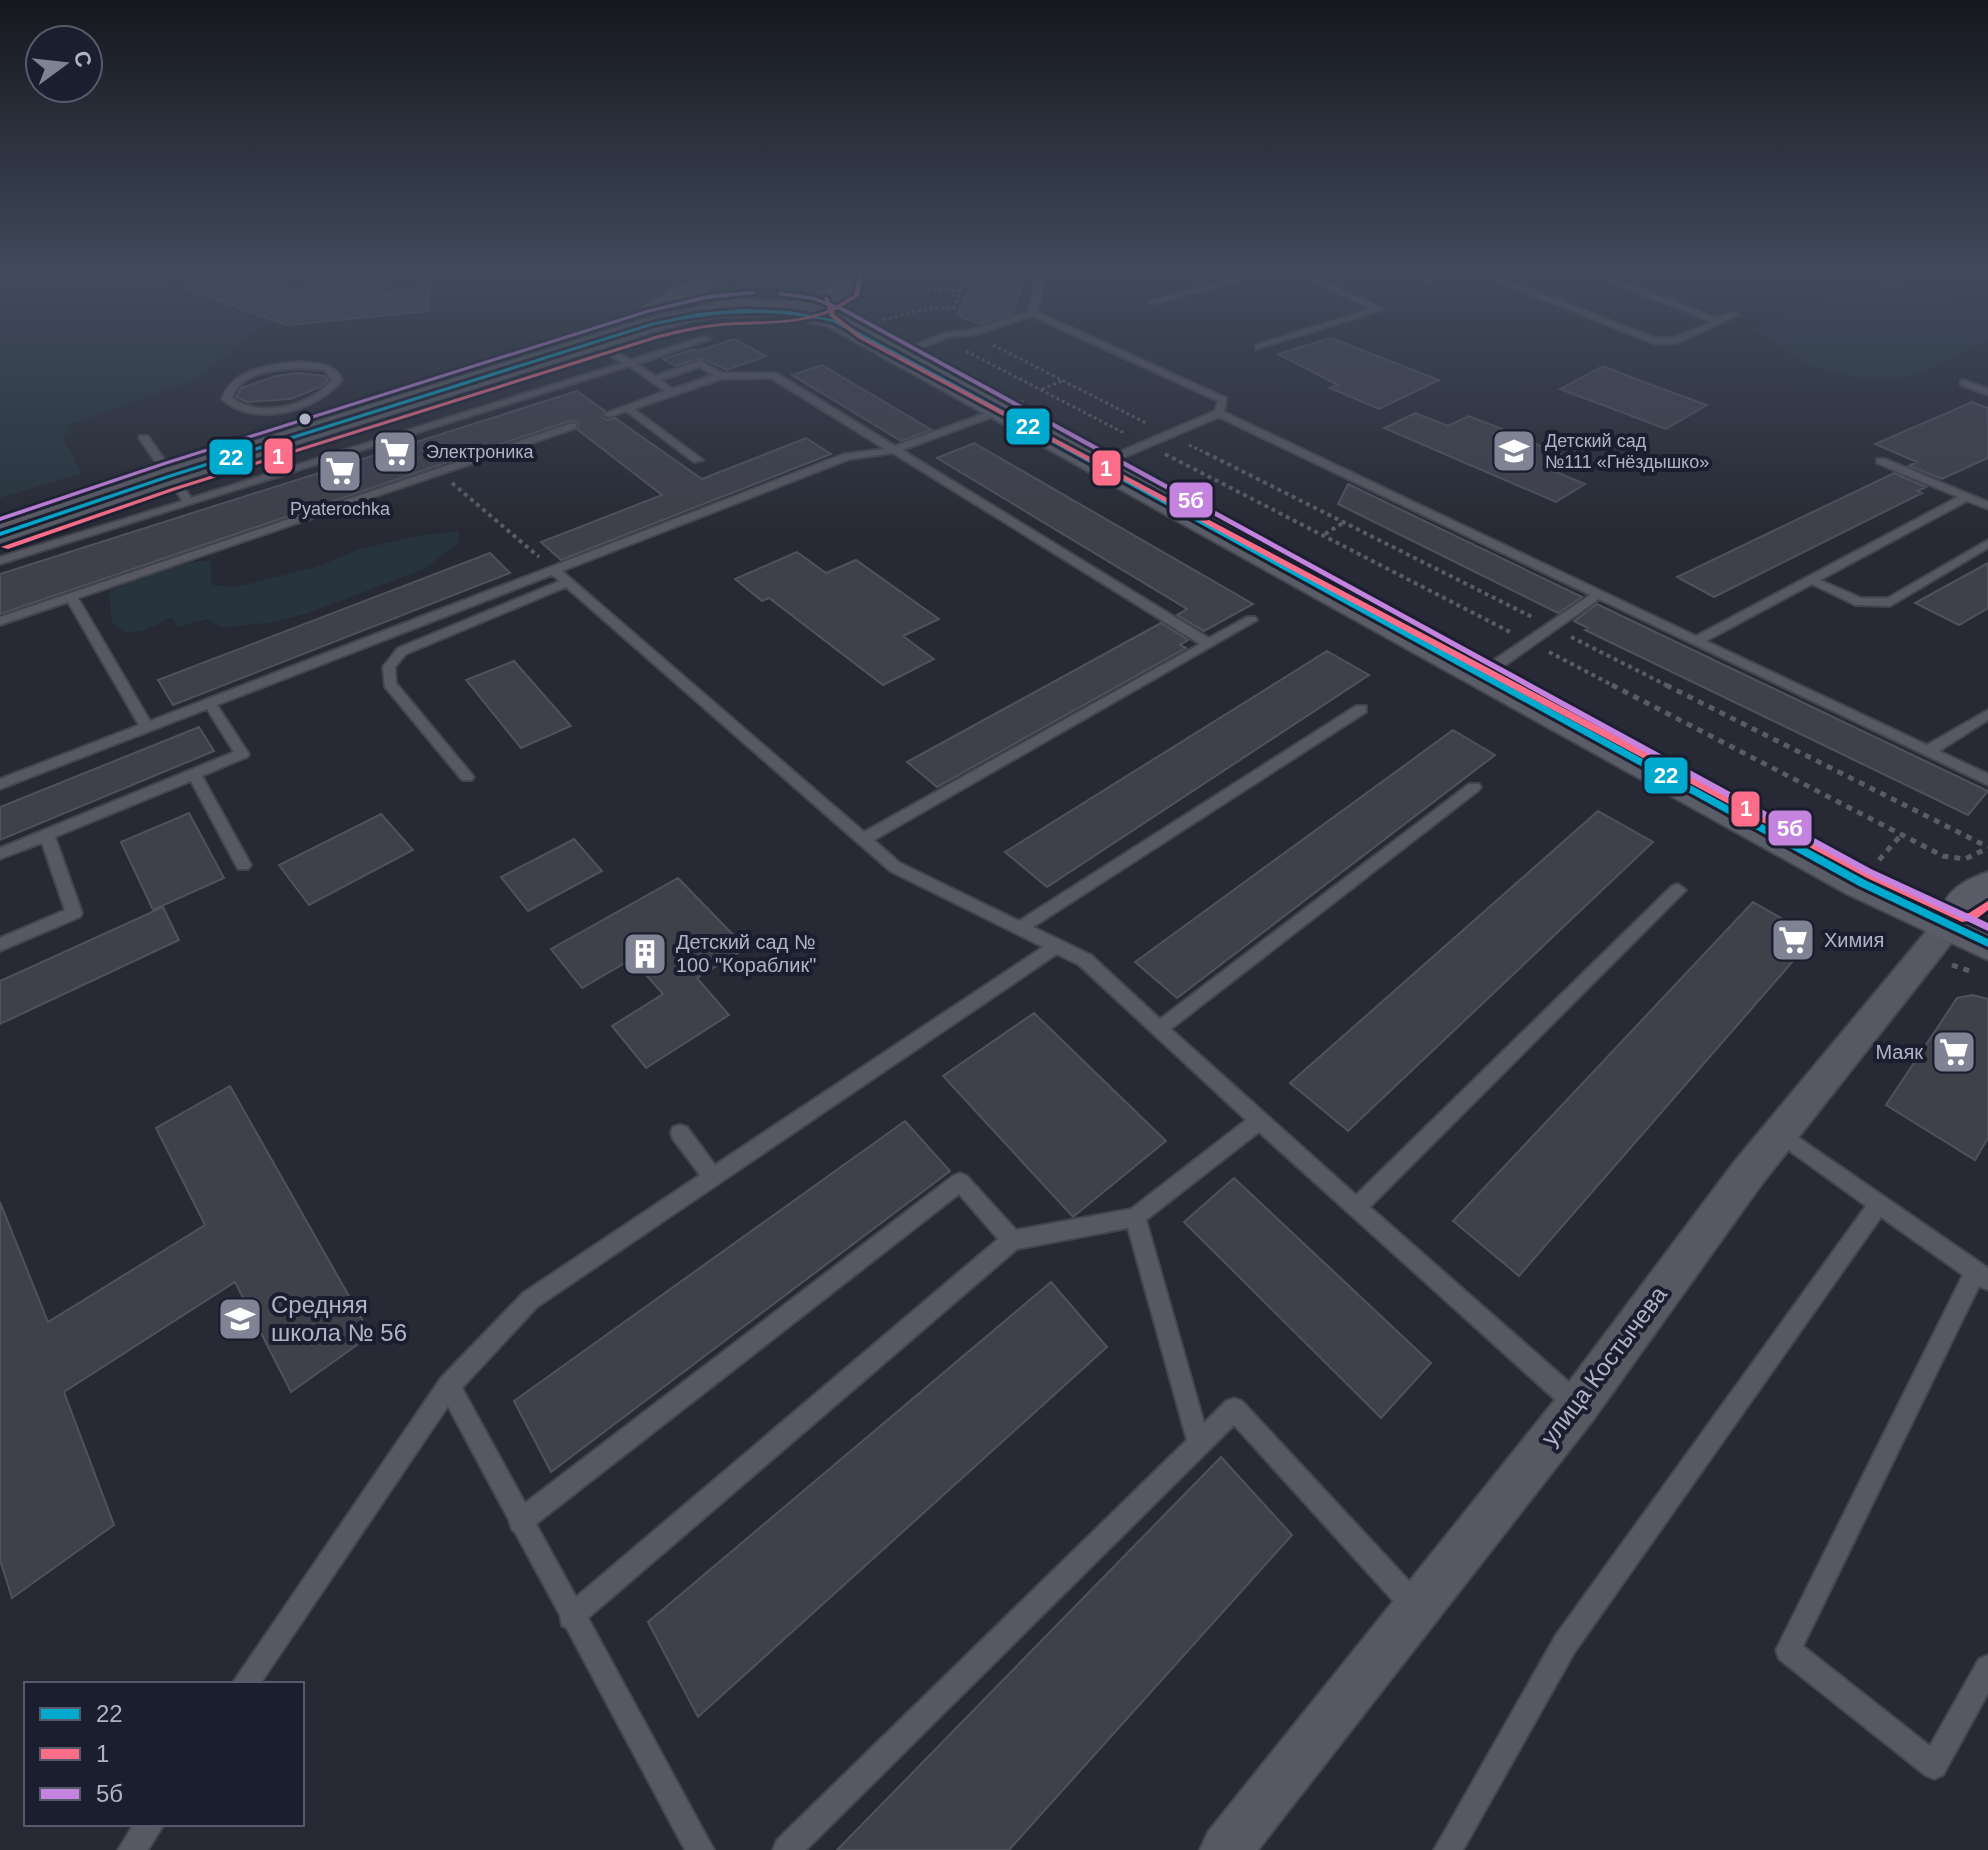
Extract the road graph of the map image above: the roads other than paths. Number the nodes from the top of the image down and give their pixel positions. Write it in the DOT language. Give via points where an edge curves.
graph roads {
  1 [pos="502,360"];
  2 [pos="531,360"];
  3 [pos="625,360"];
  4 [pos="638,360"];
  5 [pos="926,360"];
  6 [pos="937,360"];
  7 [pos="1136,360"];
  8 [pos="630,363"];
  9 [pos="720,376"];
  10 [pos="654,379"];
  11 [pos="1964,383"];
  12 [pos="672,392"];
  13 [pos="1988,392"];
  14 [pos="1020,401"];
  15 [pos="627,408"];
  16 [pos="243,409"];
  17 [pos="1219,413"];
  18 [pos="609,414"];
  19 [pos="573,426"];
  20 [pos="144,438"];
  21 [pos="1131,450"];
  22 [pos="891,451"];
  23 [pos="698,460"];
  24 [pos="1881,461"];
  25 [pos="166,471"];
  26 [pos="1967,497"];
  27 [pos="189,502"];
  28 [pos="1988,506"];
  29 [pos="0,516"];
  30 [pos="1988,543"];
  31 [pos="1,551"];
  32 [pos="561,576"];
  33 [pos="1812,580"];
  34 [pos="1599,594"];
  35 [pos="71,597"];
  36 [pos="1251,620"];
  37 [pos="0,621"];
  38 [pos="1696,641"];
  39 [pos="1208,643"];
  40 [pos="1499,663"];
  41 [pos="210,704"];
  42 [pos="1361,709"];
  43 [pos="1988,714"];
  44 [pos="147,727"];
  45 [pos="1928,751"];
  46 [pos="194,774"];
  47 [pos="467,777"];
  48 [pos="1988,780"];
  49 [pos="0,784"];
  50 [pos="1474,787"];
  51 [pos="47,835"];
  52 [pos="864,839"];
  53 [pos="0,854"];
  54 [pos="243,865"];
  55 [pos="1678,890"];
  56 [pos="1973,908"];
  57 [pos="1020,928"];
  58 [pos="1988,943"];
  59 [pos="0,945"];
  60 [pos="1056,946"];
  61 [pos="1159,1029"];
  62 [pos="1259,1121"];
  63 [pos="680,1133"];
  64 [pos="1780,1133"];
  65 [pos="713,1177"];
  66 [pos="1879,1204"];
  67 [pos="1357,1207"];
  68 [pos="1135,1217"];
  69 [pos="1012,1240"];
  70 [pos="1982,1276"];
  71 [pos="449,1386"];
  72 [pos="1578,1405"];
  73 [pos="1199,1444"];
  74 [pos="520,1522"];
  75 [pos="1416,1607"];
  76 [pos="571,1617"];
  77 [pos="1988,1668"];
  78 [pos="246,1682"];
  79 [pos="149,1826"];
  80 [pos="132,1850"];
  81 [pos="700,1850"];
  82 [pos="787,1850"];
  83 [pos="1226,1850"];
  84 [pos="1448,1850"];
  1 -- 25 [label="main road"];
  2 -- 25 [label="main road"];
  3 -- 8 [label="lane"];
  4 -- 8 [label="lane"];
  5 -- 14 [label="main road"];
  6 -- 14 [label="main road"];
  7 -- 17 [label="lane" via="1223,400"];
  8 -- 10 [label="lane"];
  8 -- 27 [label="lane"];
  9 -- 10 [label="lane" via="700,364"];
  9 -- 12 [label="lane"];
  9 -- 22 [label="lane" via="773,375"];
  10 -- 12 [label="lane"];
  11 -- 13 [label="lane"];
  12 -- 15 [label="lane"];
  14 -- 21 [label="main road"];
  14 -- 22 [label="lane"];
  14 -- 56 [label="main road" via="1862,883"];
  15 -- 18 [label="lane"];
  15 -- 23 [label="lane"];
  16 -- 16 [label="lane" via="275,410 310,402 334,387 335,374 298,365 262,371 228,392 232,405"];
  17 -- 21 [label="lane"];
  17 -- 34 [label="lane"];
  19 -- 35 [label="lane"];
  20 -- 25 [label="lane"];
  21 -- 40 [label="main road"];
  22 -- 32 [label="lane" via="848,456"];
  22 -- 39 [label="lane"];
  24 -- 26 [label="lane"];
  25 -- 27 [label="lane"];
  25 -- 29 [label="main road"];
  25 -- 31 [label="main road"];
  26 -- 28 [label="lane"];
  26 -- 33 [label="lane"];
  27 -- 31 [label="lane"];
  30 -- 33 [label="lane" via="1890,602 1859,602"];
  32 -- 41 [label="lane"];
  32 -- 47 [label="lane" via="402,651 389,667 390,684"];
  32 -- 52 [label="lane"];
  33 -- 38 [label="lane"];
  34 -- 38 [label="lane"];
  34 -- 40 [label="lane"];
  35 -- 37 [label="lane"];
  35 -- 44 [label="lane"];
  36 -- 39 [label="lane"];
  38 -- 45 [label="lane"];
  39 -- 52 [label="lane"];
  40 -- 56 [label="main road" via="1877,863"];
  41 -- 44 [label="lane"];
  41 -- 46 [label="lane" via="242,754"];
  42 -- 57 [label="lane"];
  43 -- 45 [label="lane"];
  44 -- 49 [label="lane"];
  45 -- 48 [label="lane"];
  46 -- 51 [label="lane"];
  46 -- 54 [label="lane"];
  50 -- 61 [label="lane"];
  51 -- 53 [label="lane"];
  51 -- 59 [label="lane" via="74,913"];
  52 -- 57 [label="lane" via="895,867"];
  55 -- 67 [label="lane"];
  56 -- 58 [label="main road"];
  56 -- 64 [label="street, улица Костычева"];
  57 -- 60 [label="lane"];
  60 -- 61 [label="lane" via="1085,960"];
  60 -- 65 [label="lane"];
  61 -- 62 [label="lane"];
  62 -- 67 [label="lane"];
  62 -- 68 [label="lane"];
  63 -- 65 [label="lane"];
  64 -- 66 [label="lane"];
  64 -- 72 [label="street, улица Костычева"];
  65 -- 71 [label="lane" via="530,1300"];
  66 -- 70 [label="lane"];
  66 -- 84 [label="lane" via="1565,1644"];
  67 -- 72 [label="lane"];
  68 -- 69 [label="lane"];
  68 -- 73 [label="lane"];
  69 -- 74 [label="lane" via="960,1182"];
  69 -- 76 [label="lane"];
  70 -- 77 [label="lane" via="1788,1650 1934,1766"];
  71 -- 74 [label="lane"];
  71 -- 78 [label="lane"];
  72 -- 75 [label="street, улица Костычева"];
  73 -- 75 [label="lane" via="1234,1409"];
  73 -- 82 [label="lane"];
  74 -- 76 [label="lane"];
  75 -- 83 [label="street, улица Костычева"];
  76 -- 81 [label="lane"];
  79 -- 80 [label="lane"];
}
